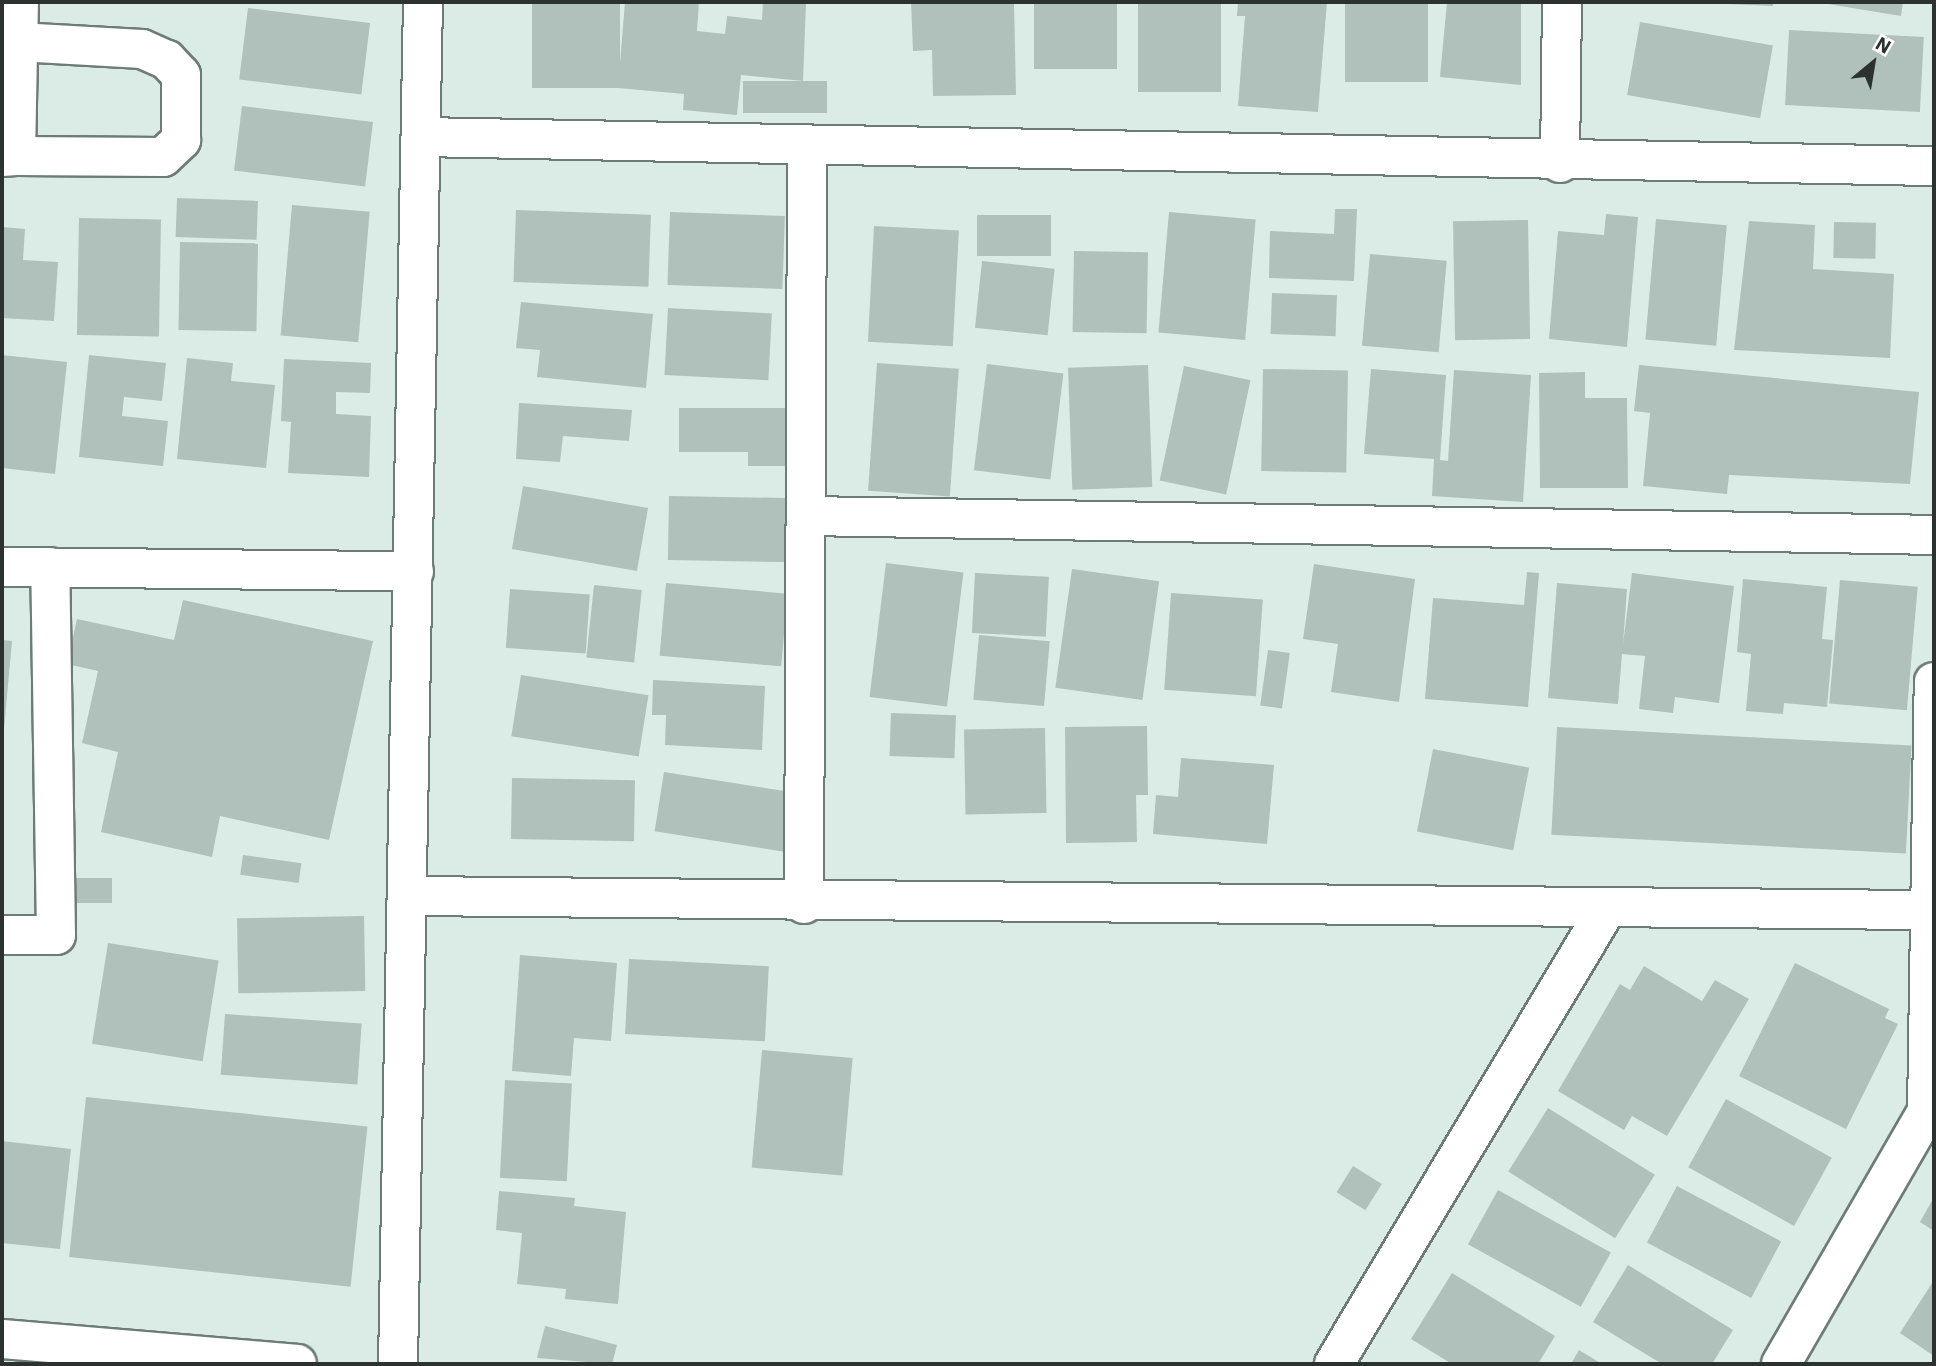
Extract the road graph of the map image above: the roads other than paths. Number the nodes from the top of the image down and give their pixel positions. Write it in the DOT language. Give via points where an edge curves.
graph roads {
  1 [pos="19,2"];
  2 [pos="423,2"];
  3 [pos="1562,2"];
  4 [pos="18,42"];
  5 [pos="421,137"];
  6 [pos="807,146"];
  7 [pos="9,157"];
  8 [pos="1560,163"];
  9 [pos="1934,166"];
  10 [pos="806,516"];
  11 [pos="1934,535"];
  12 [pos="2,567"];
  13 [pos="50,567"];
  14 [pos="414,571"];
  15 [pos="1934,682"];
  16 [pos="408,896"];
  17 [pos="804,904"];
  18 [pos="1607,908"];
  19 [pos="1932,910"];
  20 [pos="2,935"];
  21 [pos="2,1339"];
  22 [pos="298,1364"];
  23 [pos="398,1364"];
  24 [pos="1334,1364"];
  25 [pos="1781,1364"];
  1 -- 4 [label="street"];
  2 -- 5 [label="street"];
  3 -- 8 [label="street"];
  4 -- 7 [label="street"];
  4 -- 7 [label="street" via="142,49 167,60 181,75 181,140 163,157"];
  5 -- 6 [label="street"];
  5 -- 14 [label="street"];
  6 -- 8 [label="street"];
  6 -- 10 [label="street"];
  8 -- 9 [label="street"];
  10 -- 11 [label="street"];
  10 -- 17 [label="street"];
  12 -- 13 [label="street"];
  13 -- 14 [label="street"];
  13 -- 20 [label="street" via="55,934"];
  14 -- 16 [label="street"];
  15 -- 19 [label="street"];
  16 -- 17 [label="street"];
  16 -- 23 [label="street"];
  17 -- 18 [label="street"];
  18 -- 19 [label="street"];
  18 -- 24 [label="street"];
  19 -- 25 [label="street" via="1927,1111"];
  21 -- 22 [label="street"];
}
